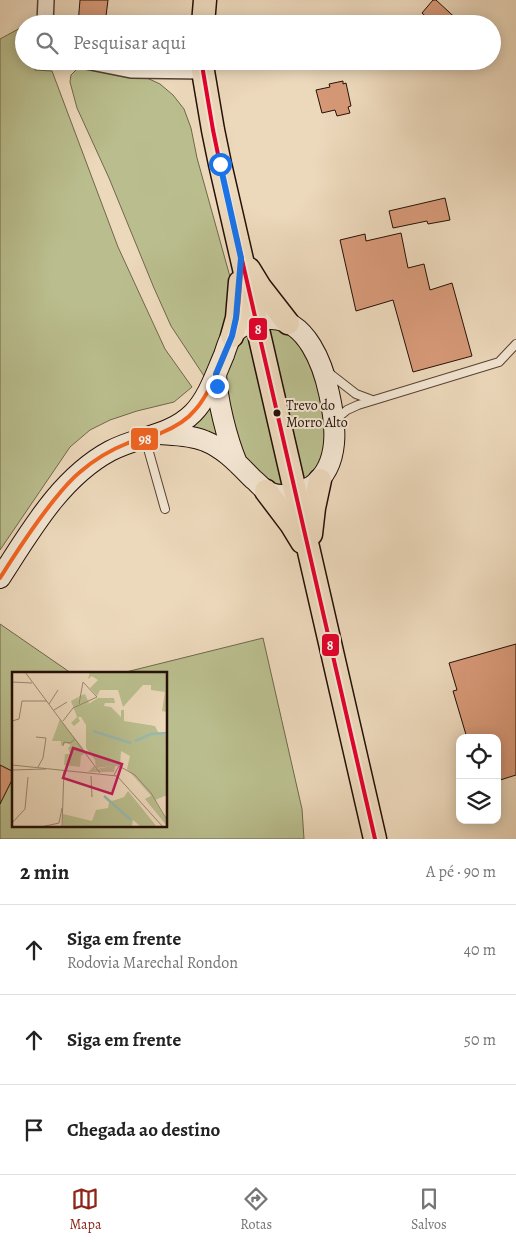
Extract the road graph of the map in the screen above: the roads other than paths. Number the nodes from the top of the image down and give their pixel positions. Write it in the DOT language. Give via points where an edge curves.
graph roads {
  1 [pos="46,0"];
  2 [pos="205,0"];
  3 [pos="45,15"];
  4 [pos="204,15"];
  5 [pos="204,70"];
  6 [pos="241,258"];
  7 [pos="256,321"];
  8 [pos="288,323"];
  9 [pos="232,336"];
  10 [pos="516,344"];
  11 [pos="322,368"];
  12 [pos="216,374"];
  13 [pos="374,400"];
  14 [pos="334,421"];
  15 [pos="152,436"];
  16 [pos="238,465"];
  17 [pos="320,480"];
  18 [pos="266,491"];
  19 [pos="296,494"];
  20 [pos="165,509"];
  21 [pos="310,555"];
  22 [pos="0,578"];
  23 [pos="375,839"];
  1 -- 3 [label="street"];
  2 -- 4 [label="main road"];
  5 -- 6 [label="main road" via="213,130"];
  6 -- 7 [label="main road"];
  6 -- 8 [label="main road"];
  6 -- 9 [label="main road"];
  7 -- 8 [label="main road" via="272,319"];
  7 -- 9 [label="main road" via="240,328"];
  7 -- 19 [label="main road"];
  8 -- 11 [label="main road" via="308,341"];
  9 -- 12 [label="main road"];
  10 -- 13 [label="lane" via="499,362"];
  11 -- 13 [label="lane" via="356,394"];
  11 -- 14 [label="main road"];
  12 -- 15 [label="main road" via="194,412 176,426"];
  12 -- 16 [label="main road" via="221,407"];
  13 -- 14 [label="lane" via="347,410"];
  14 -- 17 [label="main road" via="333,452"];
  15 -- 16 [label="main road" via="206,441 225,452"];
  15 -- 20 [label="lane"];
  15 -- 22 [label="main road" via="111,451 78,473 45,511"];
  16 -- 18 [label="main road"];
  17 -- 19 [label="main road"];
  17 -- 21 [label="main road"];
  18 -- 19 [label="main road" via="286,496"];
  18 -- 21 [label="main road"];
  19 -- 21 [label="main road"];
  21 -- 23 [label="main road"];
}
